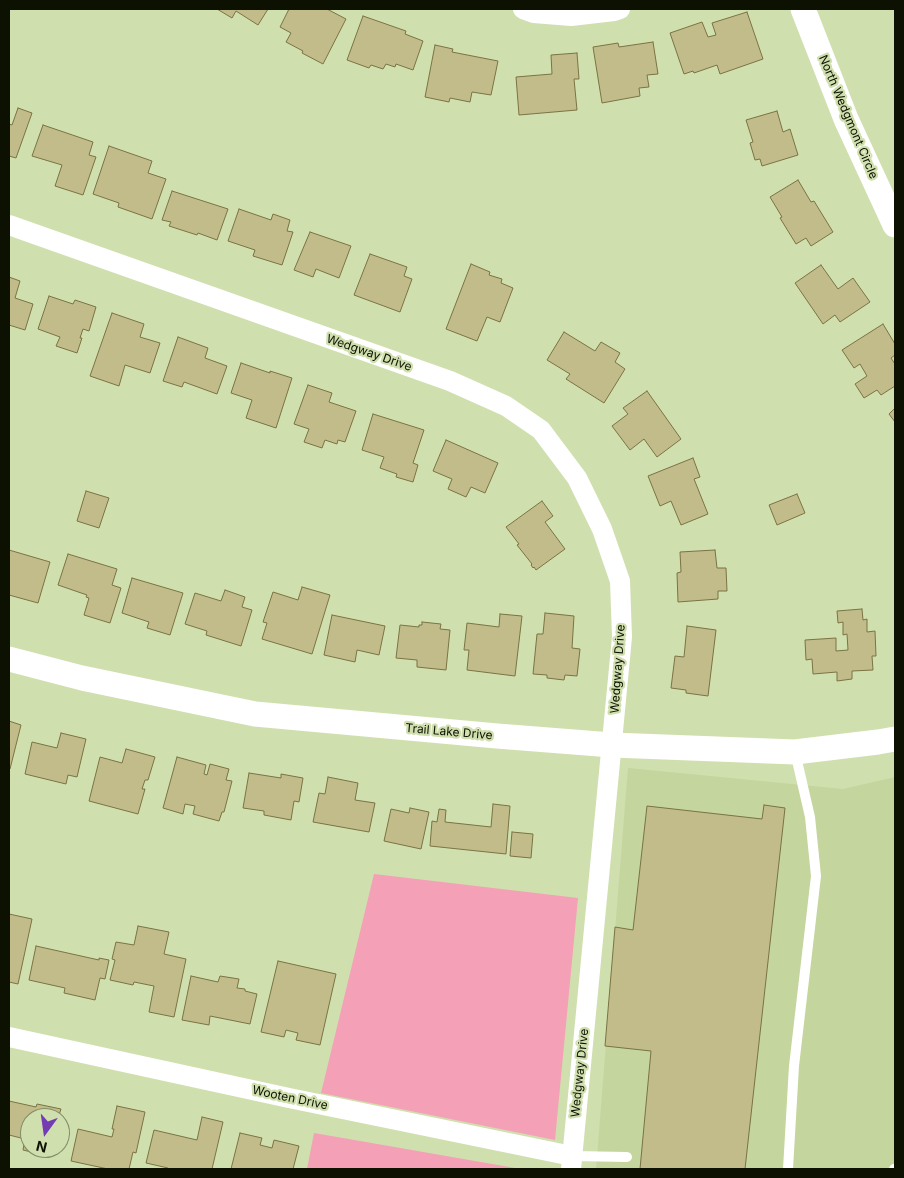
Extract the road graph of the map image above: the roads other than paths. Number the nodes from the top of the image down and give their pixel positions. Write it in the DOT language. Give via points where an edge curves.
graph roads {
  1 [pos="523,9"];
  2 [pos="620,9"];
  3 [pos="803,9"];
  4 [pos="9,225"];
  5 [pos="895,225"];
  6 [pos="9,659"];
  7 [pos="895,739"];
  8 [pos="612,745"];
  9 [pos="795,752"];
  10 [pos="9,1037"];
  11 [pos="627,1157"];
  12 [pos="572,1162"];
  13 [pos="788,1169"];
  1 -- 2 [label="street" via="571,16"];
  3 -- 5 [label="street, North Wedgmont Circle" via="846,119"];
  4 -- 8 [label="street, Wedgway Drive" via="450,381 506,406 541,430 577,478 602,529 620,581 622,637"];
  6 -- 8 [label="street, Trail Lake Drive" via="82,678 255,714"];
  7 -- 9 [label="street, Trail Lake Drive"];
  8 -- 9 [label="street, Trail Lake Drive"];
  8 -- 12 [label="street, Wedgway Drive"];
  9 -- 13 [label="lane" via="810,817 816,876 794,1066"];
  10 -- 12 [label="street, Wooten Drive"];
  11 -- 12 [label="lane"];
}
